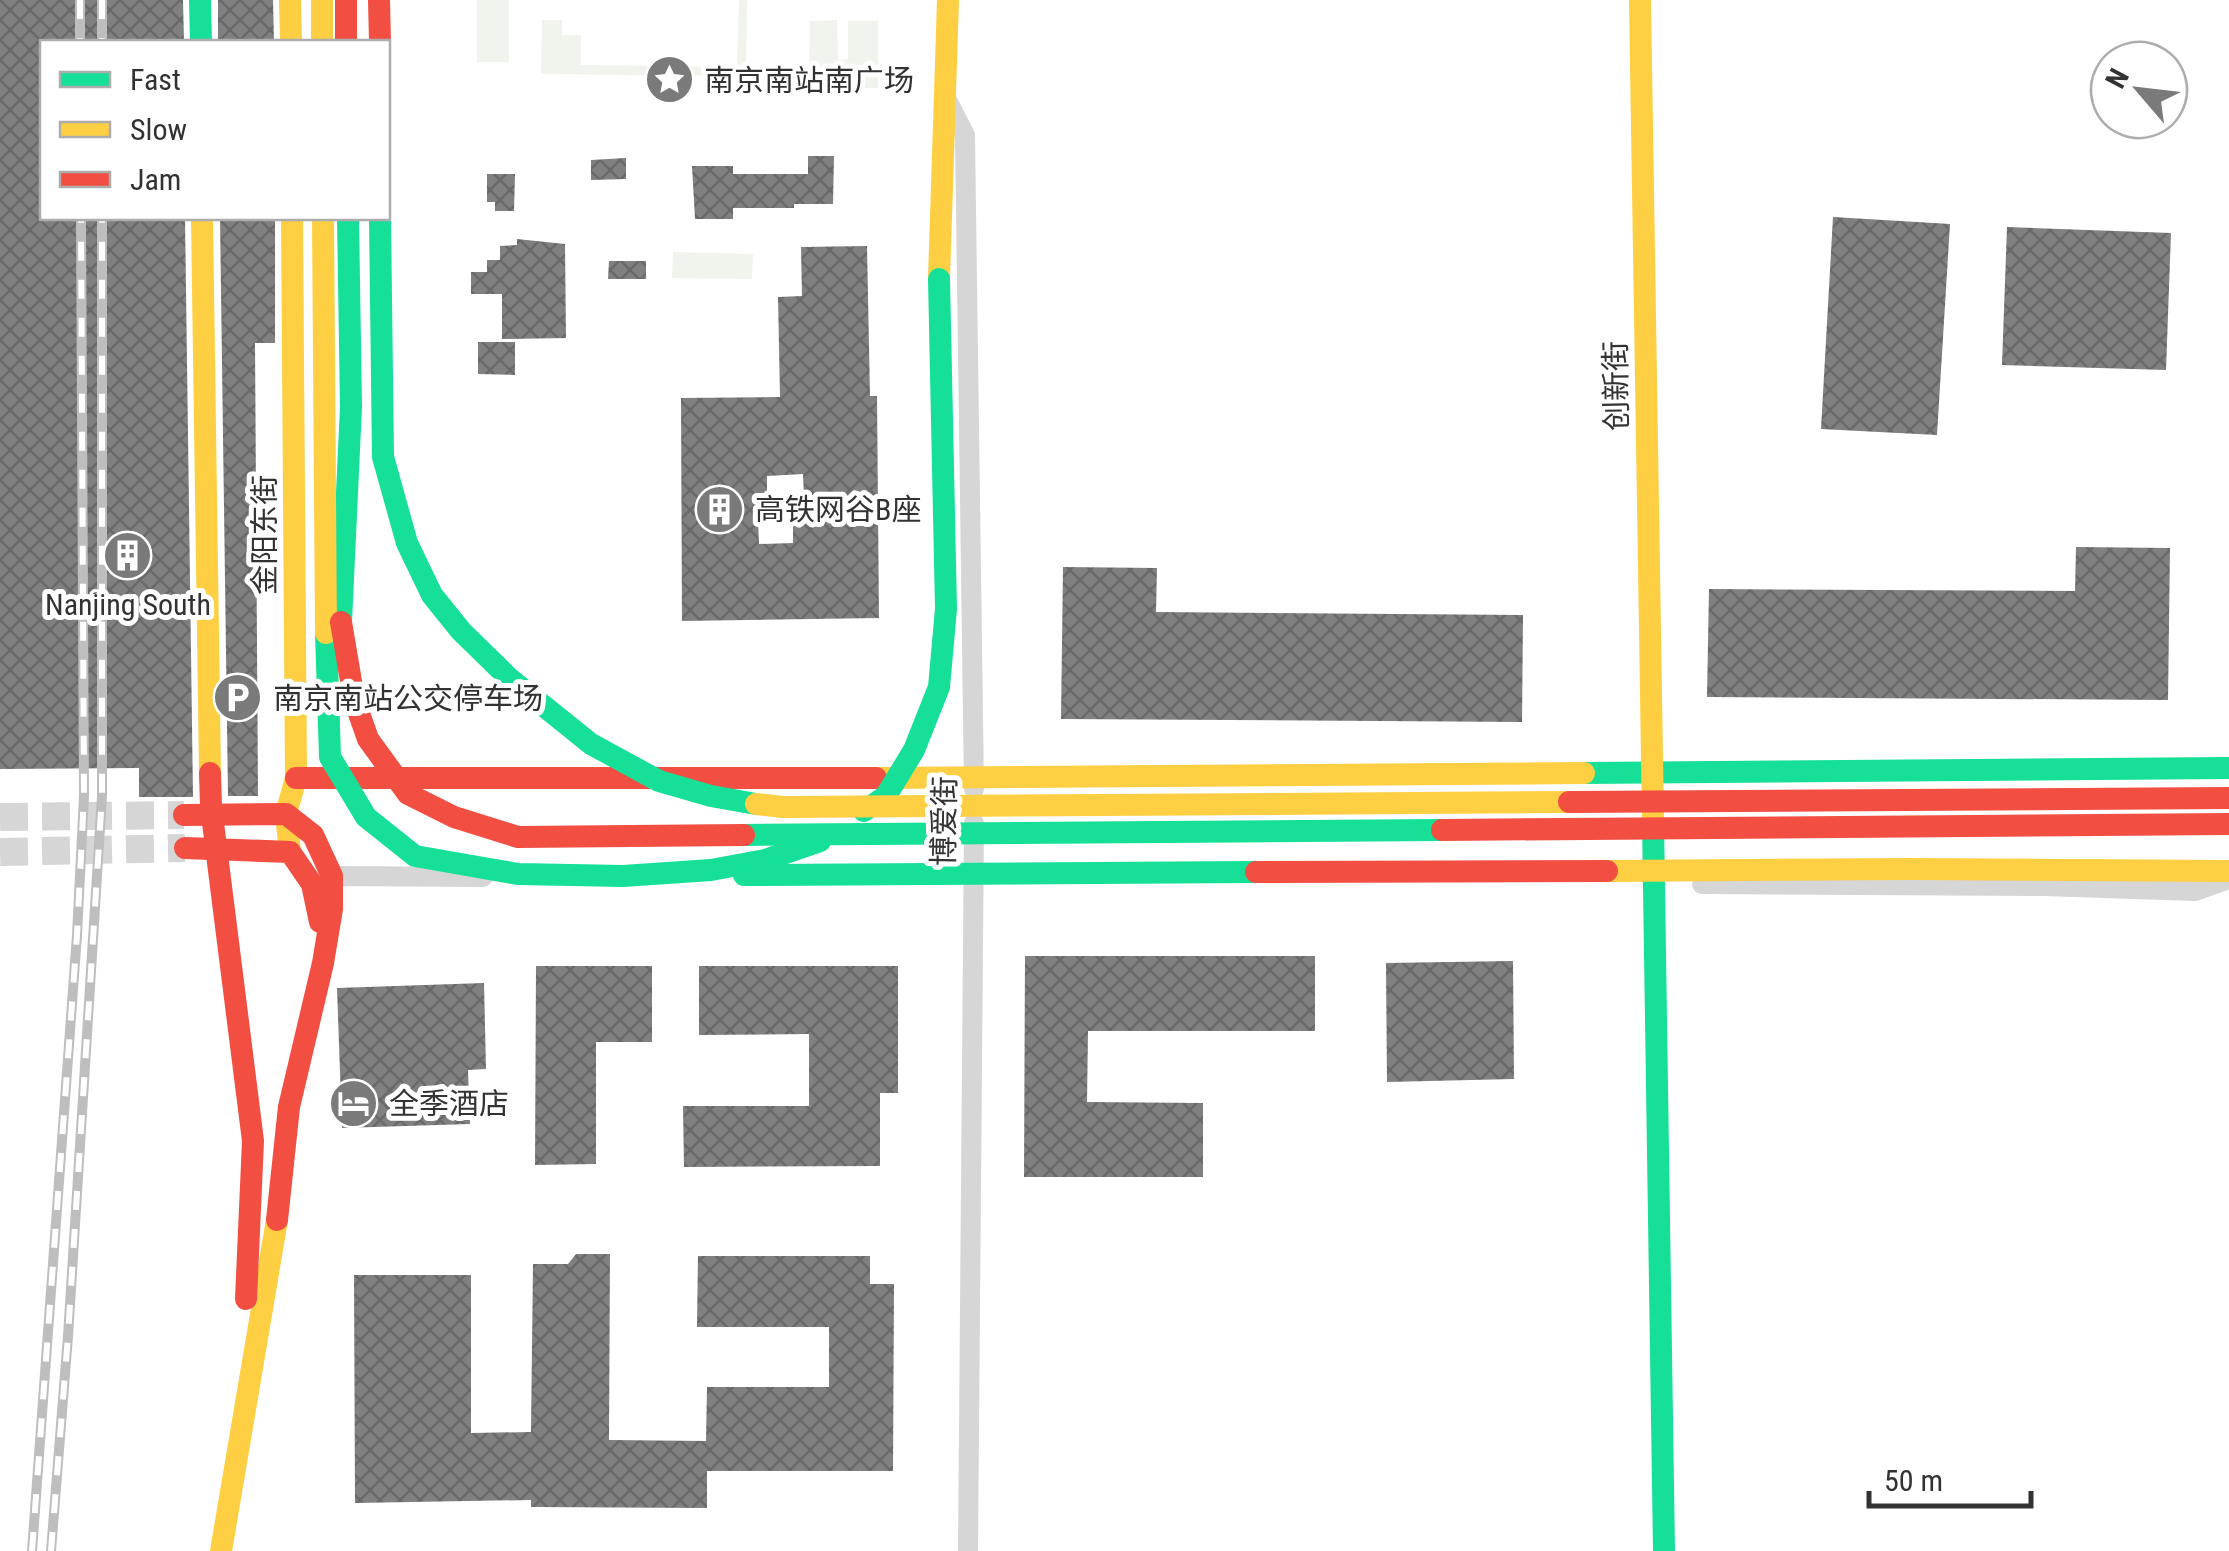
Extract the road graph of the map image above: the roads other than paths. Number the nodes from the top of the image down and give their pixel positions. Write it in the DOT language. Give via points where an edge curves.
graph roads {
  1 [pos="200,0"];
  2 [pos="290,0"];
  3 [pos="322,0"];
  4 [pos="346,0"];
  5 [pos="379,0"];
  6 [pos="948,0"];
  7 [pos="1640,0"];
  8 [pos="200,40"];
  9 [pos="291,40"];
  10 [pos="322,40"];
  11 [pos="346,40"];
  12 [pos="380,40"];
  13 [pos="945,96"];
  14 [pos="202,220"];
  15 [pos="292,220"];
  16 [pos="323,220"];
  17 [pos="348,220"];
  18 [pos="380,220"];
  19 [pos="2229,768"];
  20 [pos="1651,771"];
  21 [pos="974,777"];
  22 [pos="296,778"];
  23 [pos="2229,798"];
  24 [pos="286,814"];
  25 [pos="184,815"];
  26 [pos="2229,824"];
  27 [pos="185,848"];
  28 [pos="290,852"];
  29 [pos="2229,871"];
  30 [pos="623,876"];
  31 [pos="2229,879"];
  32 [pos="973,880"];
  33 [pos="322,882"];
  34 [pos="1653,883"];
  35 [pos="238,1457"];
  36 [pos="221,1551"];
  37 [pos="968,1551"];
  38 [pos="1664,1551"];
  1 -- 8 [label="main road"];
  2 -- 9 [label="main road"];
  3 -- 10 [label="main road"];
  4 -- 11 [label="main road"];
  5 -- 12 [label="main road"];
  6 -- 13 [label="main road, 博爱街"];
  7 -- 20 [label="main road, 创新街"];
  13 -- 21 [label="street, 博爱街" via="965,135"];
  13 -- 30 [label="main road, 博爱街, bridge" via="939,279 946,609 939,687 914,750 886,796 814,846 711,870"];
  14 -- 35 [label="main road, bridge" via="211,807 253,1141 234,1393"];
  15 -- 22 [label="main road, 金阳东街"];
  16 -- 30 [label="main road, bridge" via="330,757 366,817 415,856 518,874"];
  17 -- 26 [label="main road, bridge" via="351,406 341,622 354,698 368,739 408,794 454,817 518,837"];
  18 -- 23 [label="main road, bridge" via="384,466 410,552 441,608 542,706 640,773 683,790 783,807"];
  19 -- 20 [label="main road"];
  20 -- 21 [label="main road"];
  20 -- 34 [label="main road, 创新街"];
  21 -- 22 [label="main road"];
  21 -- 32 [label="street, 博爱街"];
  22 -- 24 [label="main road, 金阳东街"];
  24 -- 25 [label="main road"];
  24 -- 28 [label="main road, 金阳东街"];
  24 -- 33 [label="main road" via="313,835"];
  27 -- 28 [label="main road"];
  28 -- 33 [label="main road"];
  29 -- 30 [label="main road, bridge"];
  31 -- 34 [label="street" via="2195,891"];
  32 -- 33 [label="street"];
  32 -- 34 [label="street"];
  32 -- 37 [label="street, 博爱街"];
  33 -- 35 [label="main road" via="332,909 290,1107 275,1242"];
  34 -- 38 [label="main road, 创新街"];
  35 -- 36 [label="main road"];
}
